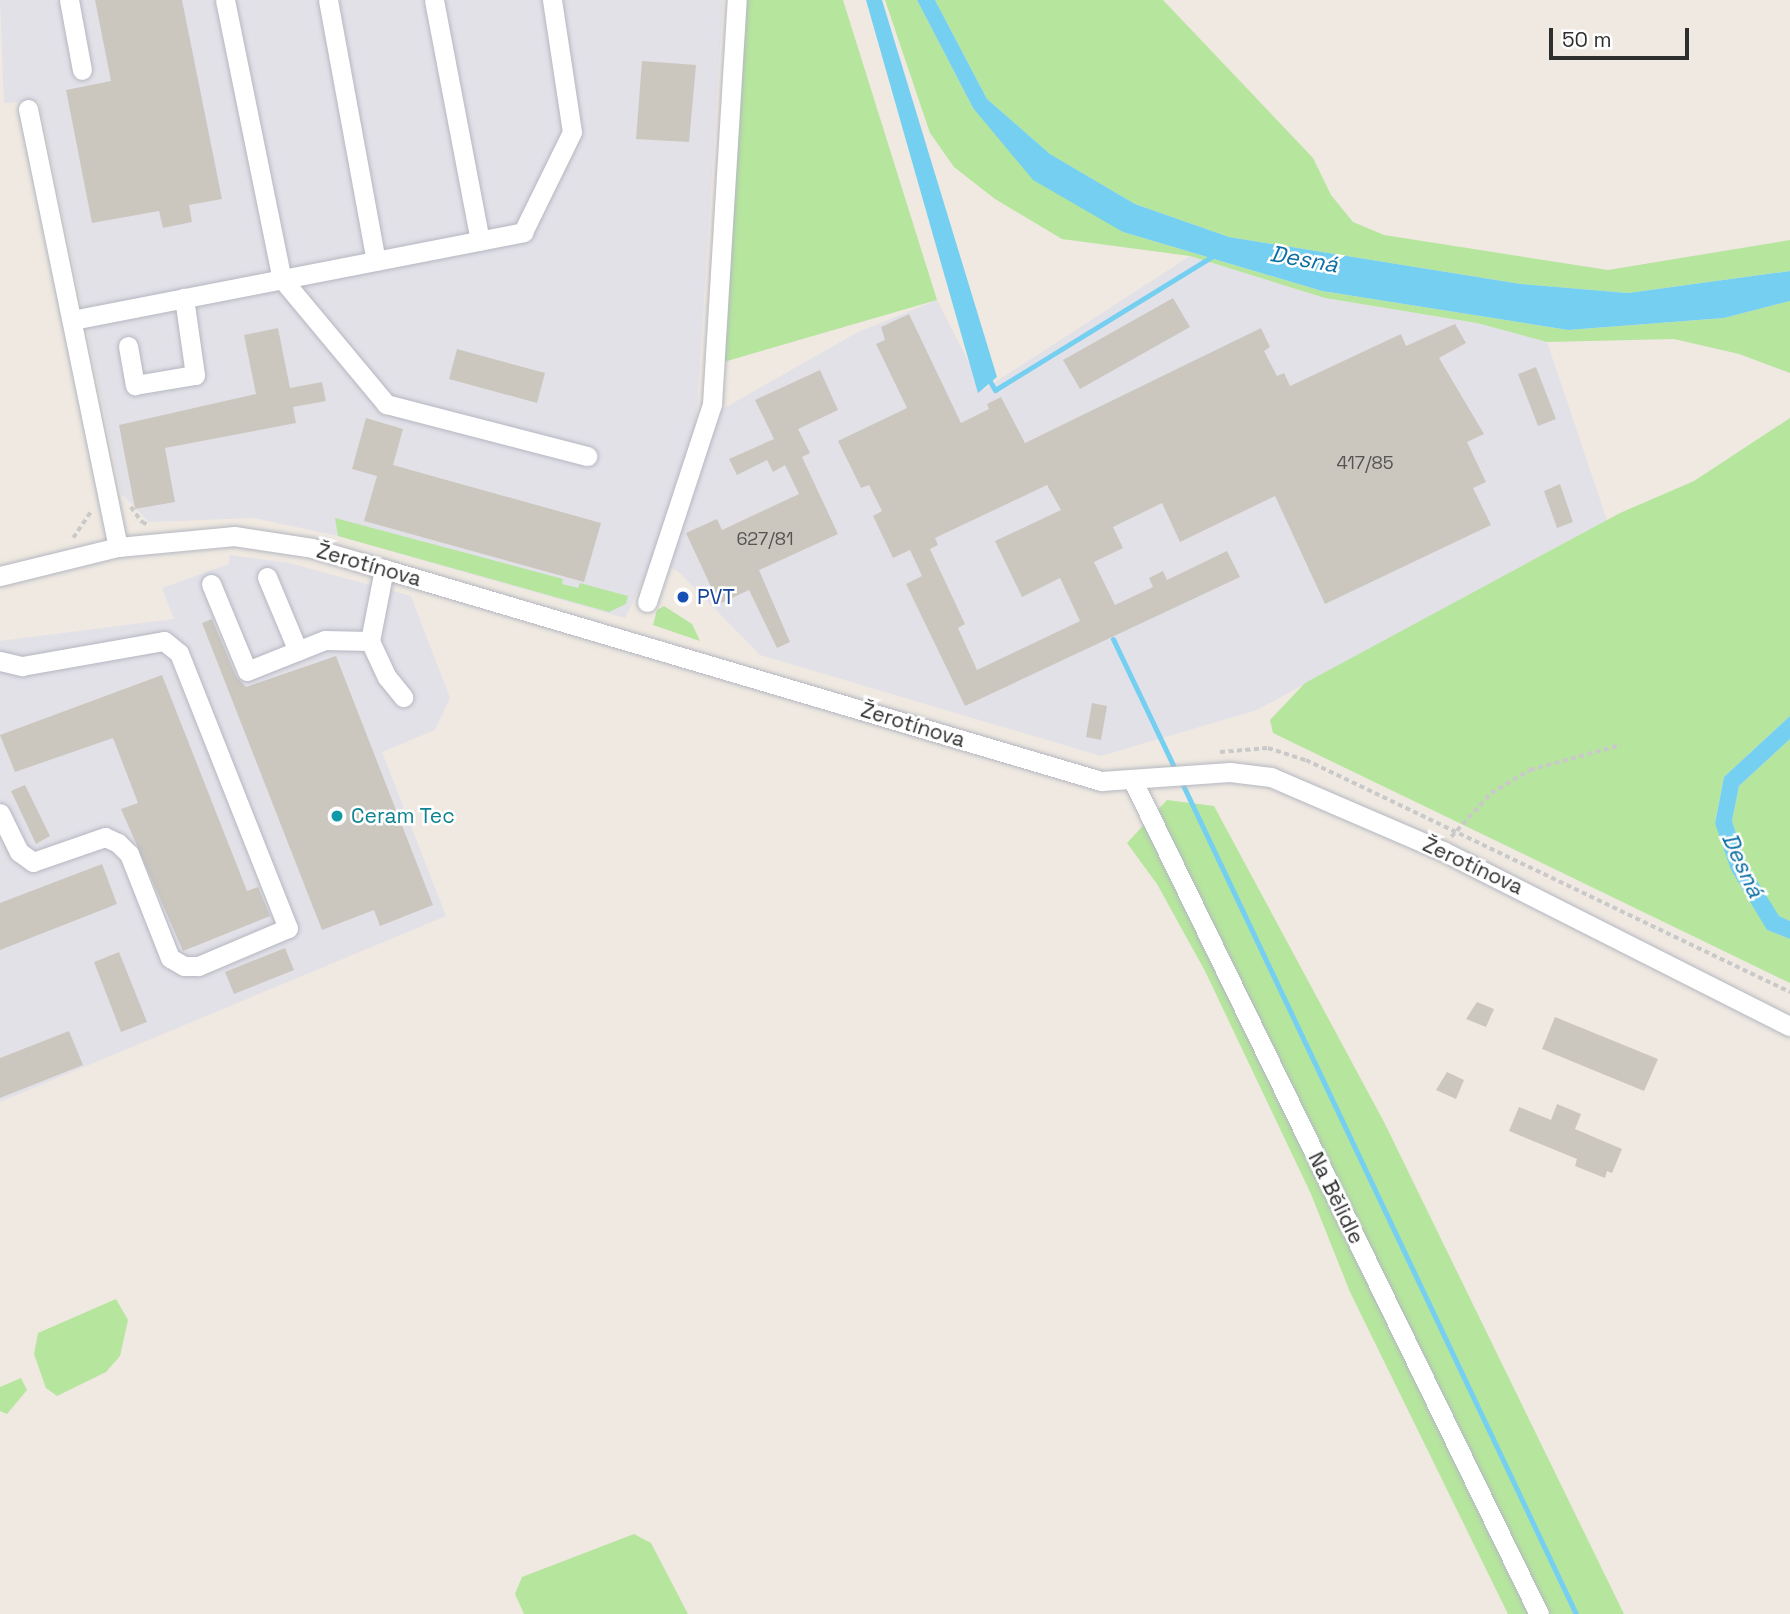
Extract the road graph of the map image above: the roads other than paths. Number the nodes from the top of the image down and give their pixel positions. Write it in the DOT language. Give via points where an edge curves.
graph roads {
  1 [pos="69,0"];
  2 [pos="225,0"];
  3 [pos="328,0"];
  4 [pos="435,0"];
  5 [pos="552,0"];
  6 [pos="737,0"];
  7 [pos="82,70"];
  8 [pos="28,109"];
  9 [pos="480,240"];
  10 [pos="376,261"];
  11 [pos="282,279"];
  12 [pos="184,298"];
  13 [pos="72,320"];
  14 [pos="128,346"];
  15 [pos="587,456"];
  16 [pos="118,547"];
  17 [pos="384,569"];
  18 [pos="0,576"];
  19 [pos="267,577"];
  20 [pos="211,584"];
  21 [pos="647,602"];
  22 [pos="370,641"];
  23 [pos="298,651"];
  24 [pos="0,662"];
  25 [pos="403,697"];
  26 [pos="1133,781"];
  27 [pos="0,813"];
  28 [pos="1790,1026"];
  29 [pos="1539,1614"];
  1 -- 7 [label="street"];
  2 -- 11 [label="street"];
  3 -- 10 [label="street"];
  4 -- 9 [label="street"];
  5 -- 9 [label="street" via="572,132 523,232"];
  6 -- 21 [label="street" via="712,404"];
  8 -- 13 [label="street"];
  9 -- 10 [label="street"];
  10 -- 11 [label="street"];
  11 -- 12 [label="street"];
  11 -- 15 [label="street" via="386,404"];
  12 -- 13 [label="street"];
  12 -- 14 [label="street" via="195,375 135,384"];
  13 -- 16 [label="street"];
  16 -- 17 [label="street, Žerotínova" via="234,536 312,548"];
  16 -- 18 [label="street, Žerotínova"];
  17 -- 22 [label="street"];
  17 -- 26 [label="street, Žerotínova" via="1101,781"];
  19 -- 23 [label="street"];
  20 -- 23 [label="street" via="247,671"];
  22 -- 23 [label="street" via="325,640"];
  22 -- 25 [label="street" via="387,677"];
  24 -- 27 [label="street" via="22,666 164,641 179,653 288,928 198,966 184,966 170,958 129,854 118,843 104,837 33,862 19,852"];
  26 -- 28 [label="street, Žerotínova" via="1189,774 1271,777 1443,851"];
  26 -- 29 [label="street, Na Bělidle"];
}
